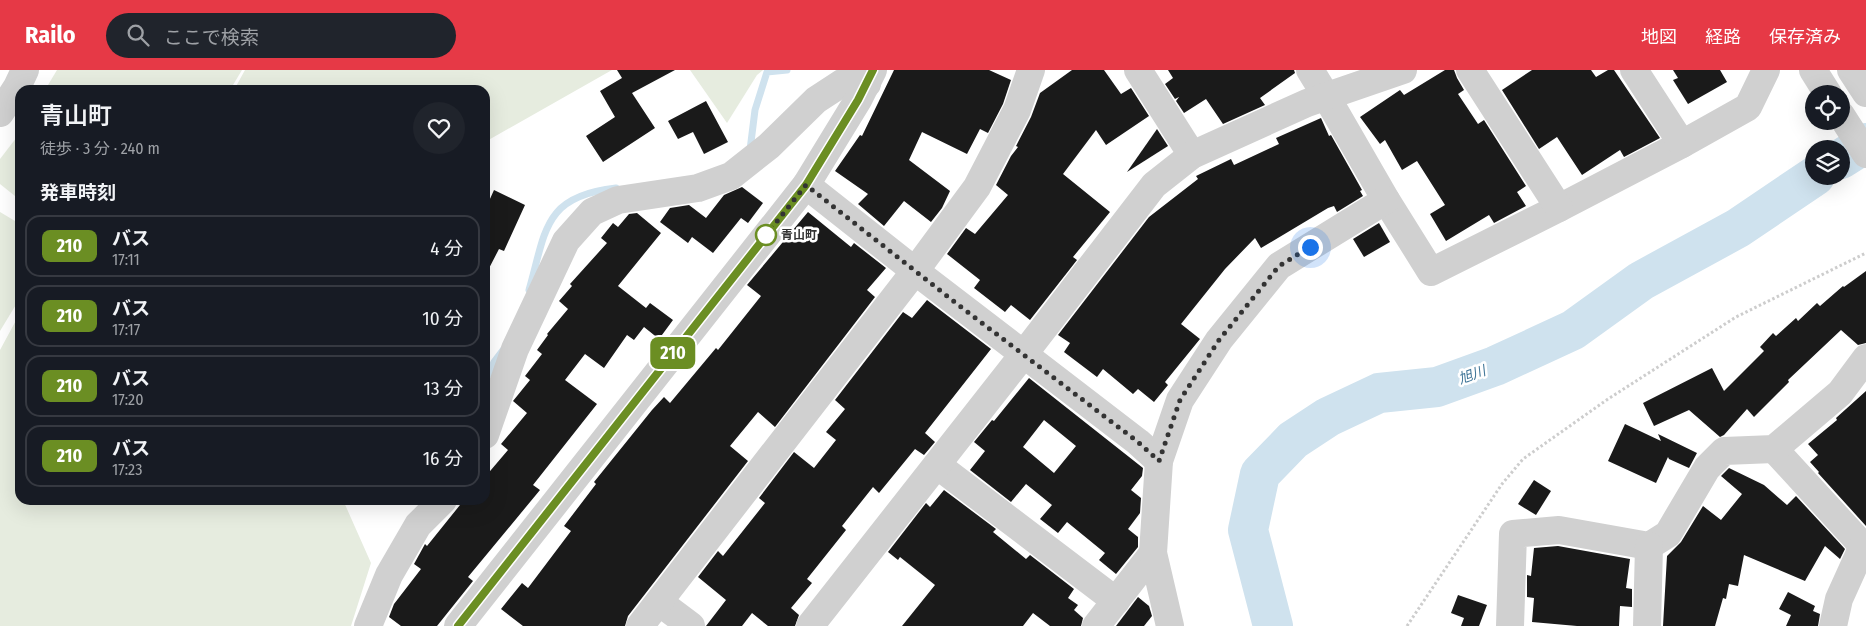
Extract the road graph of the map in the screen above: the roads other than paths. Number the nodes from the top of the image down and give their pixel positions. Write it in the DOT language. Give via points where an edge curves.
graph roads {
  1 [pos="25,70"];
  2 [pos="1031,70"];
  3 [pos="1138,70"];
  4 [pos="1310,70"];
  5 [pos="1403,70"];
  6 [pos="1470,70"];
  7 [pos="1634,70"];
  8 [pos="1766,70"];
  9 [pos="1813,70"];
  10 [pos="1851,70"];
  11 [pos="870,77"];
  12 [pos="18,85"];
  13 [pos="1822,85"];
  14 [pos="15,90"];
  15 [pos="1866,93"];
  16 [pos="1326,96"];
  17 [pos="0,113"];
  18 [pos="1850,129"];
  19 [pos="1682,144"];
  20 [pos="1866,154"];
  21 [pos="1192,155"];
  22 [pos="806,185"];
  23 [pos="1386,200"];
  24 [pos="1559,208"];
  25 [pos="915,271"];
  26 [pos="1023,355"];
  27 [pos="1866,358"];
  28 [pos="490,421"];
  29 [pos="1774,449"];
  30 [pos="1159,461"];
  31 [pos="937,465"];
  32 [pos="438,505"];
  33 [pos="1649,546"];
  34 [pos="1865,547"];
  35 [pos="1152,553"];
  36 [pos="1116,601"];
  37 [pos="659,602"];
  38 [pos="463,624"];
  39 [pos="368,626"];
  40 [pos="640,626"];
  41 [pos="691,626"];
  42 [pos="810,626"];
  43 [pos="1096,626"];
  44 [pos="1170,626"];
  45 [pos="1510,626"];
  46 [pos="1647,626"];
  47 [pos="1834,626"];
  1 -- 12 [label="street"];
  2 -- 25 [label="street" via="1017,110 977,187"];
  3 -- 21 [label="street"];
  4 -- 16 [label="street"];
  5 -- 16 [label="street"];
  6 -- 24 [label="street"];
  7 -- 19 [label="street"];
  8 -- 19 [label="street" via="1748,107"];
  9 -- 13 [label="street"];
  10 -- 15 [label="street"];
  11 -- 22 [label="street"];
  11 -- 28 [label="street" via="842,83 816,100 769,146 731,176 698,188 618,200 592,212 566,241 515,349"];
  14 -- 17 [label="street"];
  16 -- 21 [label="street"];
  16 -- 23 [label="street"];
  18 -- 20 [label="street"];
  19 -- 24 [label="street"];
  21 -- 26 [label="street" via="1154,185"];
  22 -- 25 [label="street"];
  22 -- 38 [label="street"];
  23 -- 24 [label="street" via="1431,272"];
  23 -- 30 [label="street" via="1279,266 1219,340 1180,400"];
  25 -- 26 [label="street"];
  25 -- 37 [label="street"];
  26 -- 30 [label="street"];
  26 -- 31 [label="street"];
  27 -- 29 [label="street" via="1840,393"];
  29 -- 33 [label="street" via="1724,451 1707,468 1668,534"];
  29 -- 34 [label="street"];
  30 -- 35 [label="street"];
  31 -- 36 [label="street"];
  31 -- 42 [label="street"];
  32 -- 39 [label="street" via="418,525 389,575"];
  33 -- 45 [label="street" via="1559,530 1513,534"];
  33 -- 46 [label="street"];
  34 -- 47 [label="street" via="1839,599"];
  35 -- 36 [label="street"];
  35 -- 44 [label="street"];
  36 -- 43 [label="street"];
  37 -- 40 [label="street"];
  37 -- 41 [label="street"];
}
